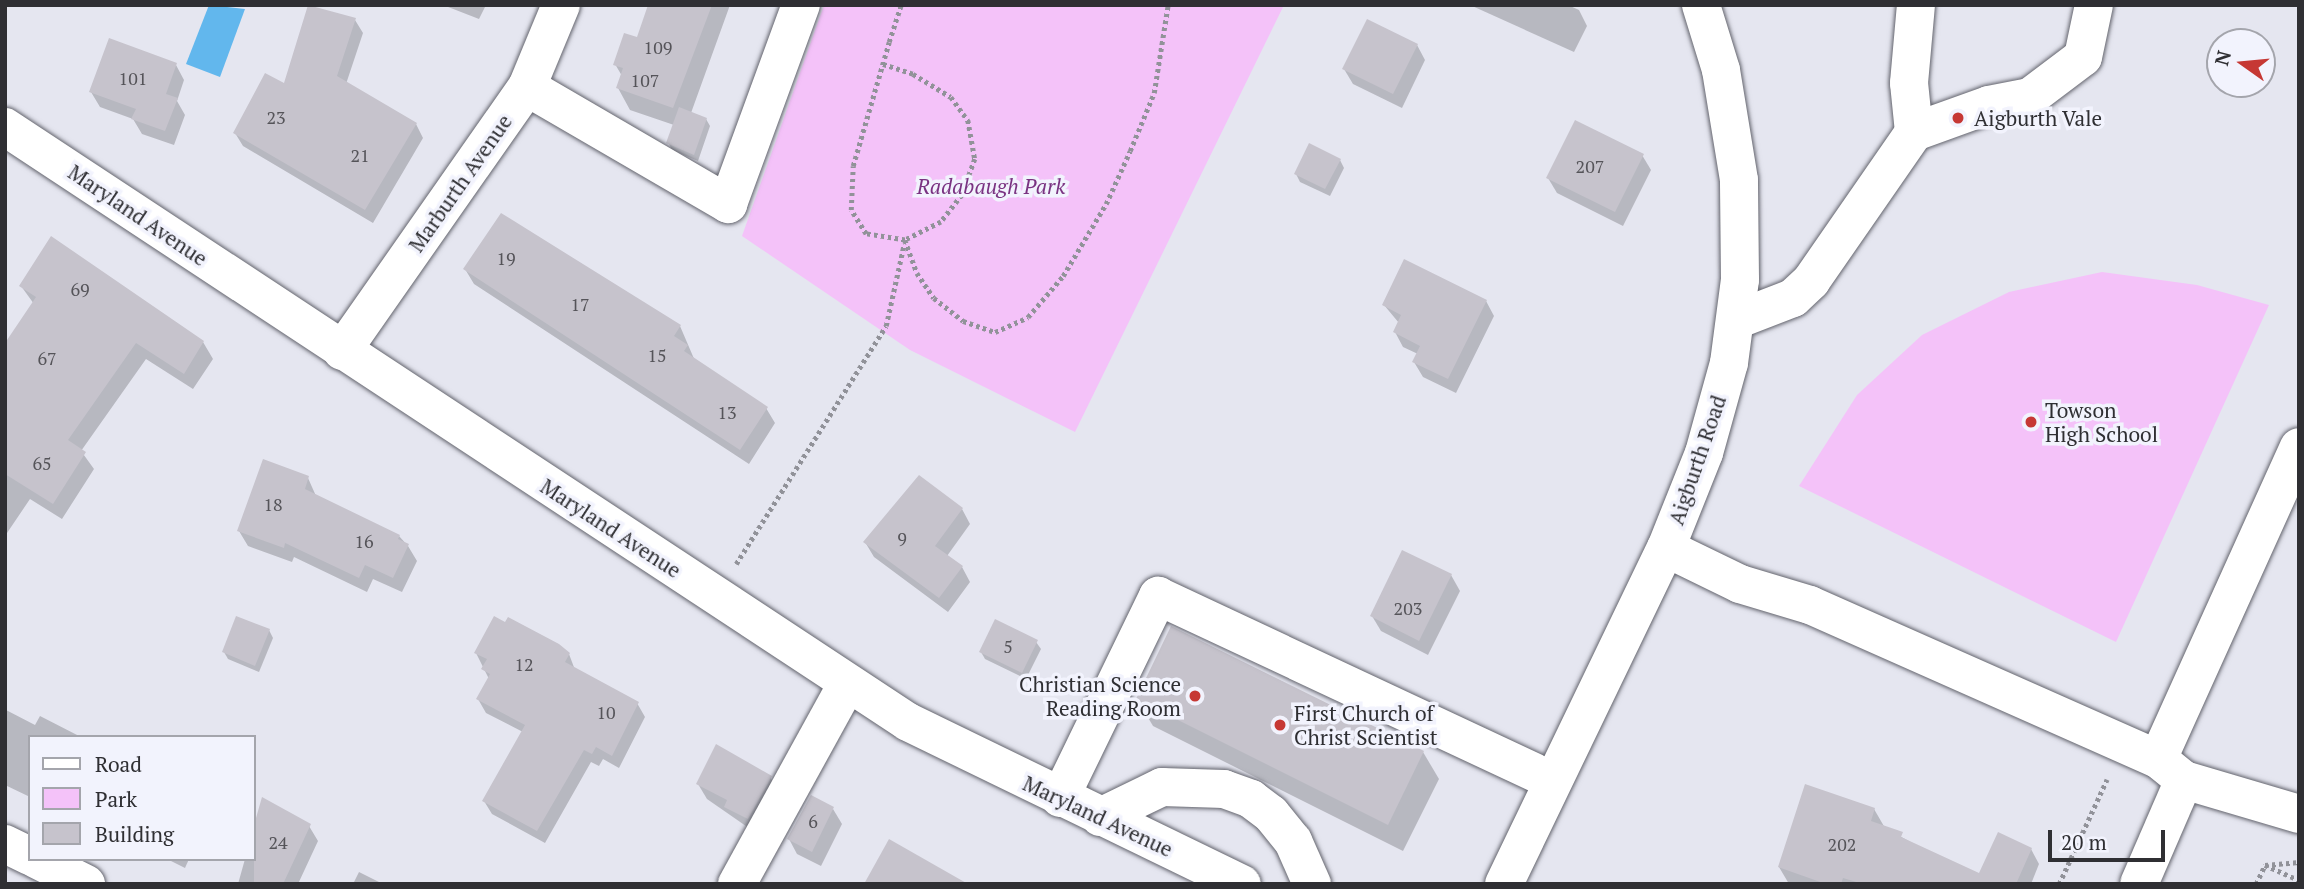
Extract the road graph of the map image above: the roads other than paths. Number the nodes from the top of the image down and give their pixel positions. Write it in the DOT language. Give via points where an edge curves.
graph roads {
  1 [pos="561,5"];
  2 [pos="801,5"];
  3 [pos="1701,5"];
  4 [pos="1916,5"];
  5 [pos="2094,5"];
  6 [pos="527,87"];
  7 [pos="5,127"];
  8 [pos="1914,132"];
  9 [pos="1736,320"];
  10 [pos="342,351"];
  11 [pos="2299,447"];
  12 [pos="1666,548"];
  13 [pos="847,684"];
  14 [pos="2171,769"];
  15 [pos="1553,780"];
  16 [pos="1060,798"];
  17 [pos="2299,814"];
  18 [pos="1101,817"];
  19 [pos="5,844"];
  20 [pos="28,855"];
  21 [pos="40,861"];
  22 [pos="86,884"];
  23 [pos="737,884"];
  24 [pos="1242,884"];
  25 [pos="1312,884"];
  26 [pos="1504,884"];
  27 [pos="2139,884"];
  1 -- 6 [label="street, Marburth Avenue"];
  2 -- 6 [label="street" via="728,204"];
  3 -- 9 [label="street, Aigburth Road" via="1724,82 1740,180"];
  4 -- 8 [label="street" via="1909,83"];
  5 -- 8 [label="street" via="2083,57 2030,97 1989,105"];
  6 -- 10 [label="street, Marburth Avenue"];
  7 -- 10 [label="street, Maryland Avenue"];
  8 -- 9 [label="street" via="1811,281 1793,298"];
  9 -- 12 [label="street, Aigburth Road" via="1704,453"];
  10 -- 13 [label="street, Maryland Avenue"];
  11 -- 14 [label="street"];
  12 -- 14 [label="street" via="1740,584 1810,606 2123,743"];
  12 -- 15 [label="street, Aigburth Road"];
  13 -- 16 [label="street, Maryland Avenue" via="960,750"];
  13 -- 23 [label="street"];
  14 -- 17 [label="street"];
  14 -- 27 [label="street"];
  15 -- 16 [label="street" via="1158,596"];
  15 -- 26 [label="street, Aigburth Road"];
  16 -- 18 [label="street, Maryland Avenue"];
  18 -- 24 [label="street, Maryland Avenue"];
  18 -- 25 [label="street" via="1162,787 1224,789 1251,799 1271,814 1293,841"];
  19 -- 20 [label="street"];
  21 -- 22 [label="street"];
}
